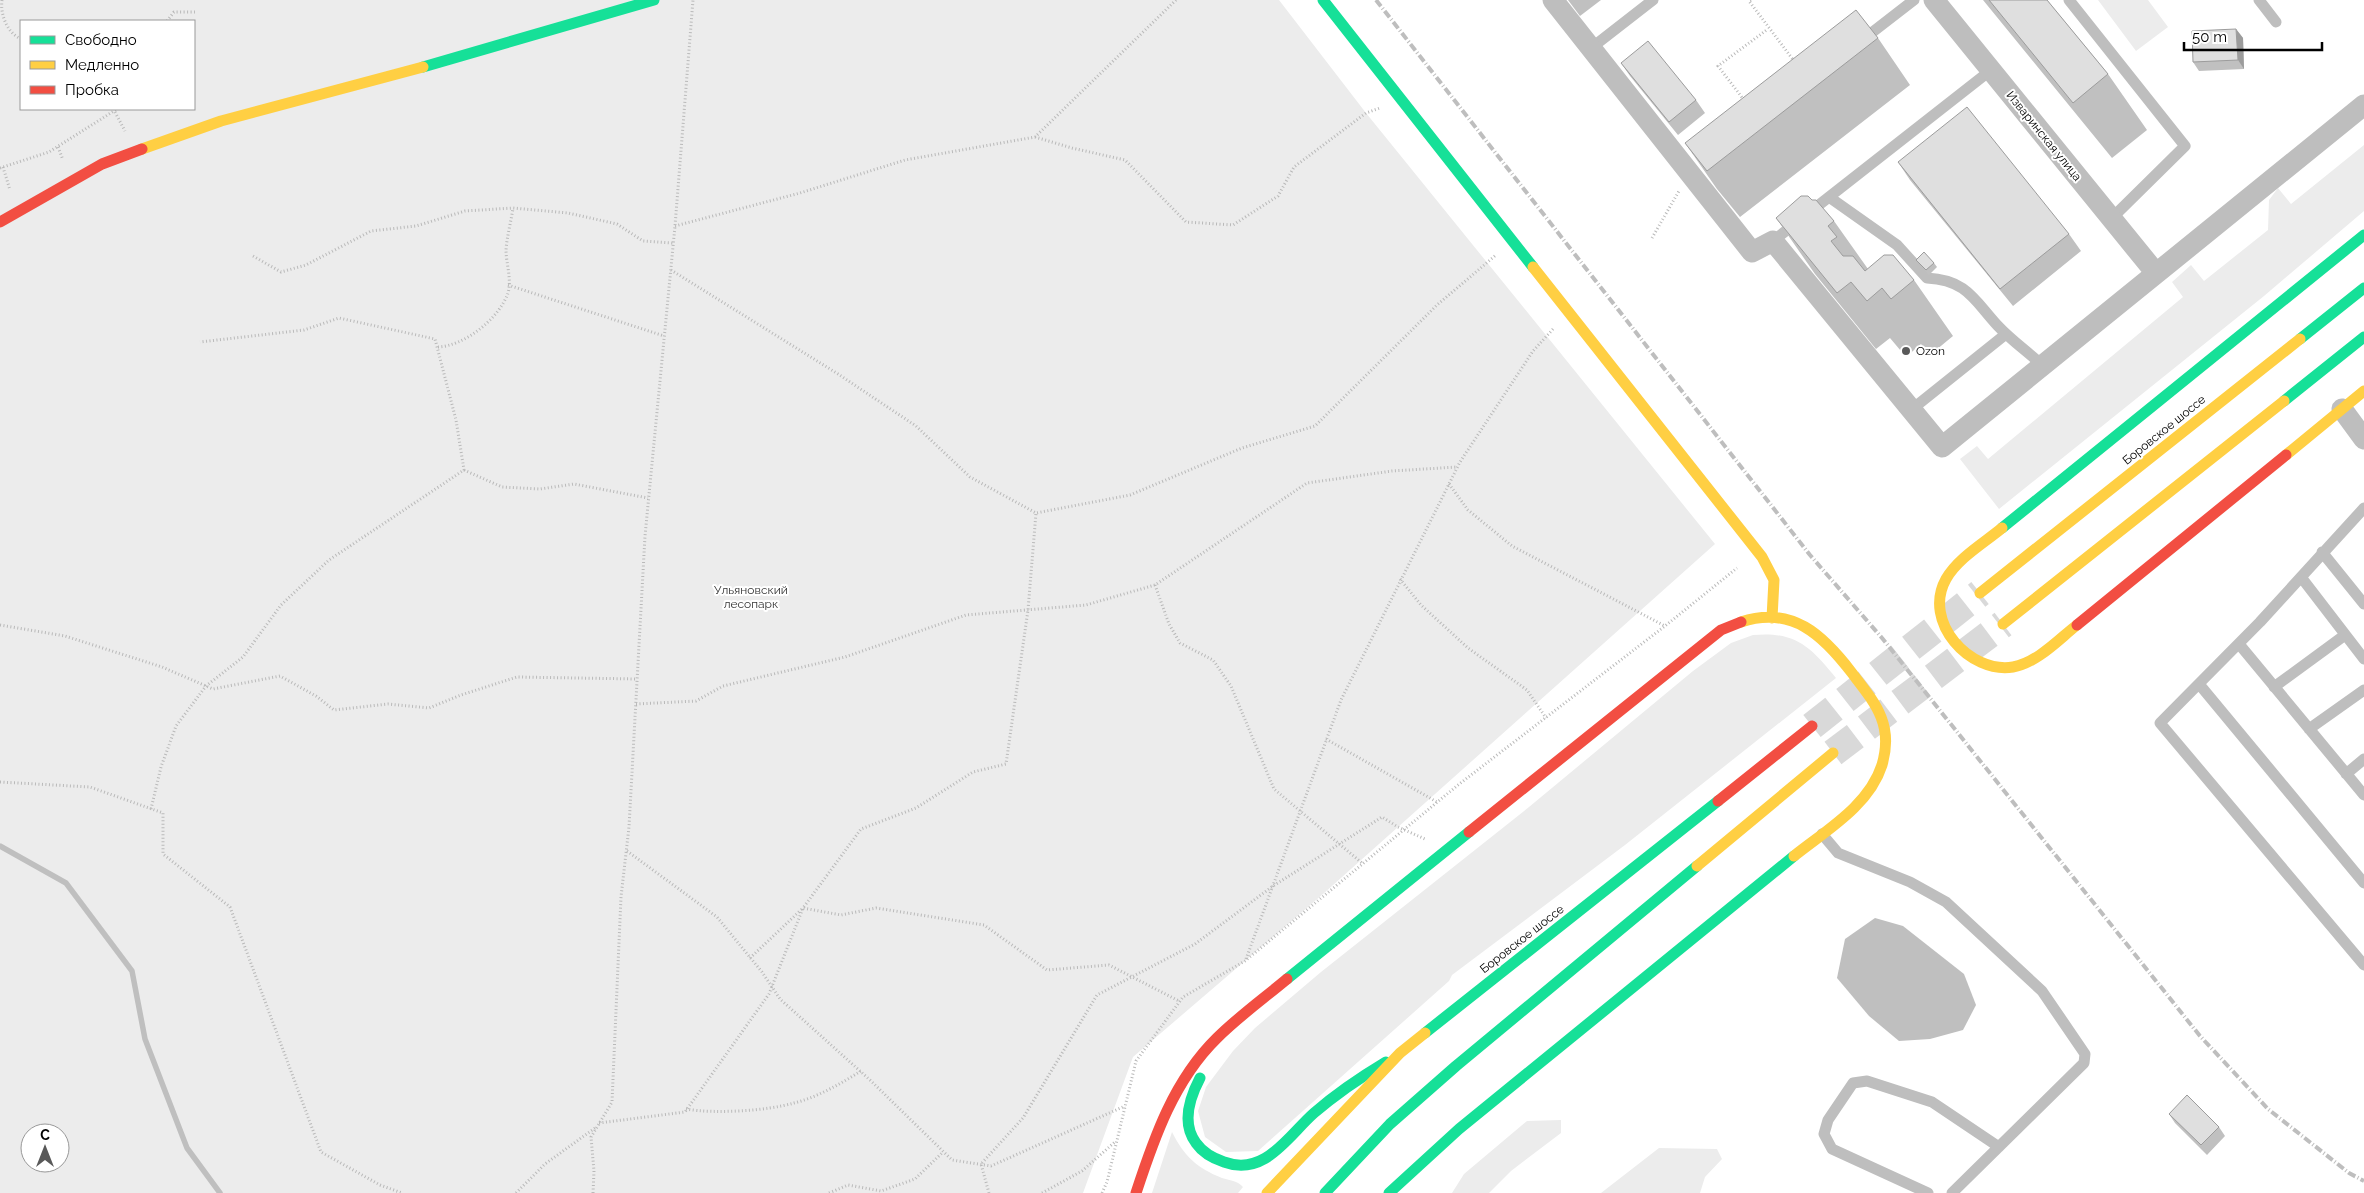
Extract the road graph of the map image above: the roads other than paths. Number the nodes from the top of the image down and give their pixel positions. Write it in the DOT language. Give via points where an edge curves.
graph roads {
  1 [pos="654,0"];
  2 [pos="1323,0"];
  3 [pos="1553,0"];
  4 [pos="1653,0"];
  5 [pos="1914,0"];
  6 [pos="1934,0"];
  7 [pos="2069,0"];
  8 [pos="2259,0"];
  9 [pos="2276,22"];
  10 [pos="1854,46"];
  11 [pos="1590,49"];
  12 [pos="1991,70"];
  13 [pos="2364,105"];
  14 [pos="1829,198"];
  15 [pos="2111,219"];
  16 [pos="0,222"];
  17 [pos="2364,235"];
  18 [pos="1773,241"];
  19 [pos="2155,272"];
  20 [pos="2364,288"];
  21 [pos="2006,334"];
  22 [pos="2364,337"];
  23 [pos="2042,364"];
  24 [pos="2364,391"];
  25 [pos="2342,409"];
  26 [pos="1911,410"];
  27 [pos="2364,439"];
  28 [pos="2363,511"];
  29 [pos="2322,552"];
  30 [pos="2301,577"];
  31 [pos="1980,593"];
  32 [pos="2364,604"];
  33 [pos="1772,618"];
  34 [pos="2003,624"];
  35 [pos="2345,635"];
  36 [pos="2239,644"];
  37 [pos="2364,659"];
  38 [pos="2199,684"];
  39 [pos="2274,687"];
  40 [pos="2364,690"];
  41 [pos="1812,726"];
  42 [pos="2309,729"];
  43 [pos="1833,753"];
  44 [pos="2364,759"];
  45 [pos="2346,774"];
  46 [pos="2364,795"];
  47 [pos="1822,834"];
  48 [pos="2364,883"];
  49 [pos="2364,964"];
  50 [pos="1238,1021"];
  51 [pos="1400,1053"];
  52 [pos="1999,1147"];
  53 [pos="1136,1193"];
  54 [pos="1268,1193"];
  55 [pos="1325,1193"];
  56 [pos="1389,1193"];
  57 [pos="1928,1193"];
  58 [pos="1952,1193"];
  1 -- 16 [label="street" via="481,52 220,121 102,164"];
  2 -- 33 [label="street" via="1769,567 1774,580"];
  3 -- 11 [label="street"];
  4 -- 11 [label="lane"];
  5 -- 10 [label="lane"];
  6 -- 12 [label="street, Изваринская улица"];
  7 -- 15 [label="lane" via="2185,146"];
  8 -- 9 [label="lane"];
  11 -- 18 [label="street" via="1694,170 1752,252"];
  12 -- 14 [label="lane"];
  12 -- 15 [label="street, Изваринская улица"];
  13 -- 19 [label="street"];
  14 -- 18 [label="lane"];
  14 -- 21 [label="lane" via="1896,245 1927,278 1943,278 1968,291"];
  15 -- 19 [label="street, Изваринская улица"];
  17 -- 25 [label="street" via="1960,562 1944,581 1940,598 1940,610 1948,632 1966,655 1979,664 2007,668 2024,664"];
  18 -- 26 [label="street"];
  19 -- 23 [label="street"];
  20 -- 31 [label="street, Боровское шоссе"];
  21 -- 23 [label="lane"];
  21 -- 26 [label="lane"];
  22 -- 34 [label="street"];
  23 -- 26 [label="street" via="1942,447"];
  24 -- 25 [label="street"];
  25 -- 27 [label="street"];
  28 -- 29 [label="lane"];
  29 -- 30 [label="lane"];
  29 -- 32 [label="lane"];
  30 -- 35 [label="lane"];
  30 -- 36 [label="lane"];
  33 -- 47 [label="street" via="1799,623 1825,640 1873,700 1883,723 1883,761 1875,782 1862,802"];
  33 -- 50 [label="street" via="1733,623 1712,636 1309,960"];
  35 -- 37 [label="lane"];
  35 -- 39 [label="lane"];
  36 -- 38 [label="lane"];
  36 -- 39 [label="lane"];
  38 -- 48 [label="lane"];
  38 -- 49 [label="lane" via="2160,722"];
  39 -- 42 [label="lane"];
  40 -- 42 [label="lane"];
  41 -- 51 [label="street, Боровское шоссе"];
  42 -- 45 [label="lane"];
  43 -- 55 [label="street" via="1456,1066 1390,1124"];
  44 -- 45 [label="lane"];
  45 -- 46 [label="lane"];
  47 -- 52 [label="lane" via="1838,854 1910,882 1946,902 2042,992 2085,1054 2084,1063"];
  47 -- 56 [label="street" via="1459,1129"];
  50 -- 51 [label="street" via="1192,1092 1187,1112 1190,1131 1202,1150 1216,1160 1232,1164 1247,1165 1263,1160 1352,1083"];
  50 -- 53 [label="street" via="1207,1049 1182,1082 1160,1125"];
  51 -- 54 [label="street, Боровское шоссе"];
  52 -- 57 [label="lane" via="1932,1102 1867,1081 1853,1083 1828,1120 1824,1134 1832,1149"];
  52 -- 58 [label="lane"];
}
